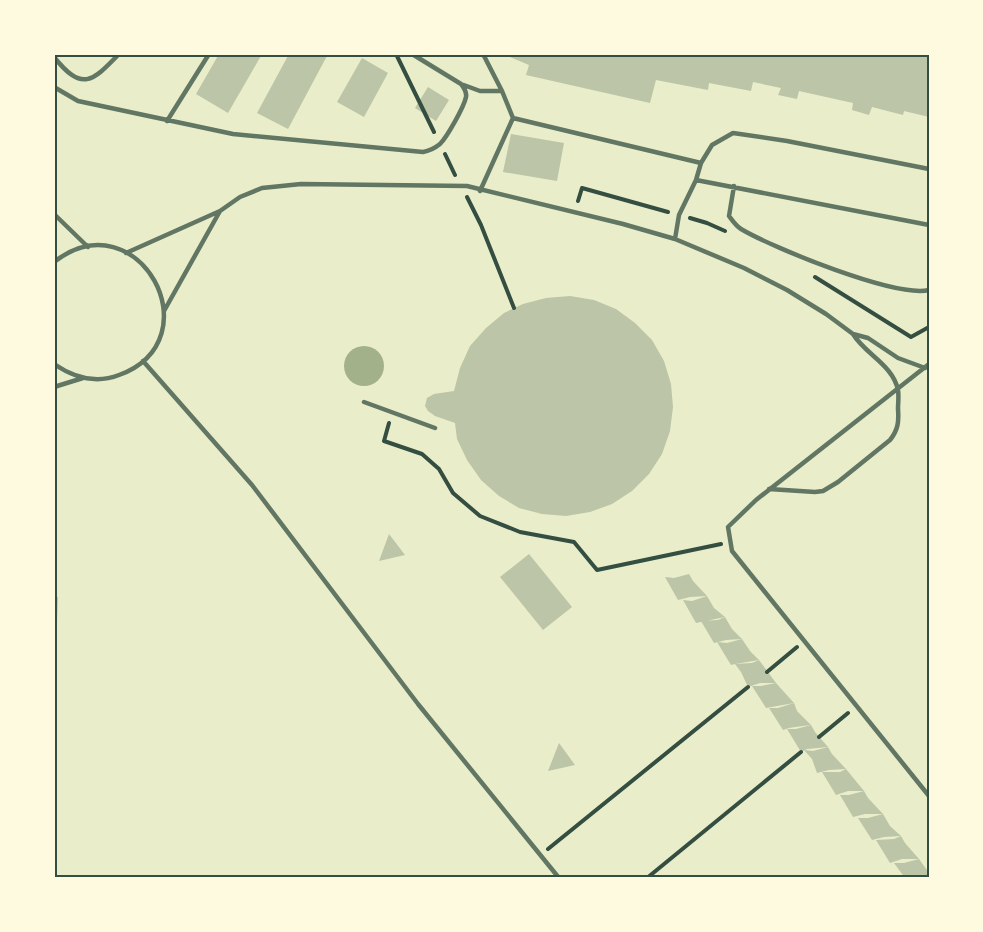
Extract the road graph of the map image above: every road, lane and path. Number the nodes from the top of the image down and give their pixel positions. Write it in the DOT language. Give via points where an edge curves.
graph roads {
  1 [pos="120,54"];
  2 [pos="208,54"];
  3 [pos="412,54"];
  4 [pos="483,54"];
  5 [pos="54,57"];
  6 [pos="461,84"];
  7 [pos="54,87"];
  8 [pos="502,91"];
  9 [pos="513,118"];
  10 [pos="167,121"];
  11 [pos="701,164"];
  12 [pos="929,169"];
  13 [pos="696,180"];
  14 [pos="734,186"];
  15 [pos="480,190"];
  16 [pos="220,211"];
  17 [pos="574,212"];
  18 [pos="54,214"];
  19 [pos="680,215"];
  20 [pos="929,225"];
  21 [pos="727,232"];
  22 [pos="675,239"];
  23 [pos="88,247"];
  24 [pos="126,253"];
  25 [pos="54,262"];
  26 [pos="807,273"];
  27 [pos="929,290"];
  28 [pos="164,313"];
  29 [pos="929,327"];
  30 [pos="854,334"];
  31 [pos="143,361"];
  32 [pos="54,364"];
  33 [pos="927,366"];
  34 [pos="83,378"];
  35 [pos="54,387"];
  36 [pos="897,389"];
  37 [pos="364,402"];
  38 [pos="392,412"];
  39 [pos="435,428"];
  40 [pos="769,489"];
  41 [pos="730,542"];
  42 [pos="804,641"];
  43 [pos="767,672"];
  44 [pos="748,687"];
  45 [pos="856,707"];
  46 [pos="819,737"];
  47 [pos="801,752"];
  48 [pos="929,796"];
  49 [pos="540,855"];
  50 [pos="559,878"];
  51 [pos="647,878"];
  1 -- 5 [label="lane" via="102,73 87,79 71,76"];
  2 -- 10 [label="lane"];
  3 -- 6 [label="lane"];
  4 -- 8 [label="lane"];
  6 -- 8 [label="lane" via="480,91"];
  6 -- 10 [label="lane" via="466,96 444,140 423,152 233,134"];
  7 -- 10 [label="lane" via="78,101"];
  8 -- 9 [label="lane"];
  9 -- 11 [label="lane"];
  9 -- 15 [label="lane"];
  11 -- 12 [label="lane" via="712,145 733,133"];
  11 -- 13 [label="lane"];
  13 -- 14 [label="lane"];
  13 -- 19 [label="lane"];
  14 -- 20 [label="lane"];
  14 -- 27 [label="lane" via="729,216 739,228 818,264 892,287"];
  15 -- 16 [label="lane" via="467,186 301,184 262,188"];
  15 -- 17 [label="lane"];
  16 -- 24 [label="lane"];
  16 -- 28 [label="lane"];
  17 -- 19 [label="path" via="582,188"];
  17 -- 22 [label="lane"];
  18 -- 23 [label="lane"];
  19 -- 21 [label="path"];
  19 -- 22 [label="lane"];
  22 -- 30 [label="lane" via="787,290"];
  23 -- 24 [label="lane" via="109,247"];
  23 -- 25 [label="lane"];
  24 -- 28 [label="lane" via="154,277"];
  26 -- 29 [label="path" via="911,337"];
  28 -- 31 [label="lane" via="158,339"];
  30 -- 33 [label="lane" via="898,358"];
  30 -- 36 [label="lane" via="891,375"];
  31 -- 34 [label="lane" via="115,377"];
  31 -- 49 [label="lane" via="252,485 418,704"];
  32 -- 34 [label="lane"];
  33 -- 36 [label="lane"];
  34 -- 35 [label="lane"];
  36 -- 40 [label="lane"];
  36 -- 40 [label="lane" via="899,422 895,433 838,482 815,492"];
  37 -- 38 [label="lane"];
  38 -- 39 [label="lane"];
  38 -- 41 [label="path" via="384,441 423,454 439,469 453,493 480,516 520,532 574,542 597,570"];
  40 -- 41 [label="lane" via="728,527"];
  41 -- 42 [label="lane" via="732,551"];
  42 -- 43 [label="path"];
  42 -- 45 [label="lane"];
  44 -- 49 [label="path"];
  45 -- 46 [label="path"];
  45 -- 48 [label="lane"];
  47 -- 51 [label="path"];
  49 -- 50 [label="lane"];
}
